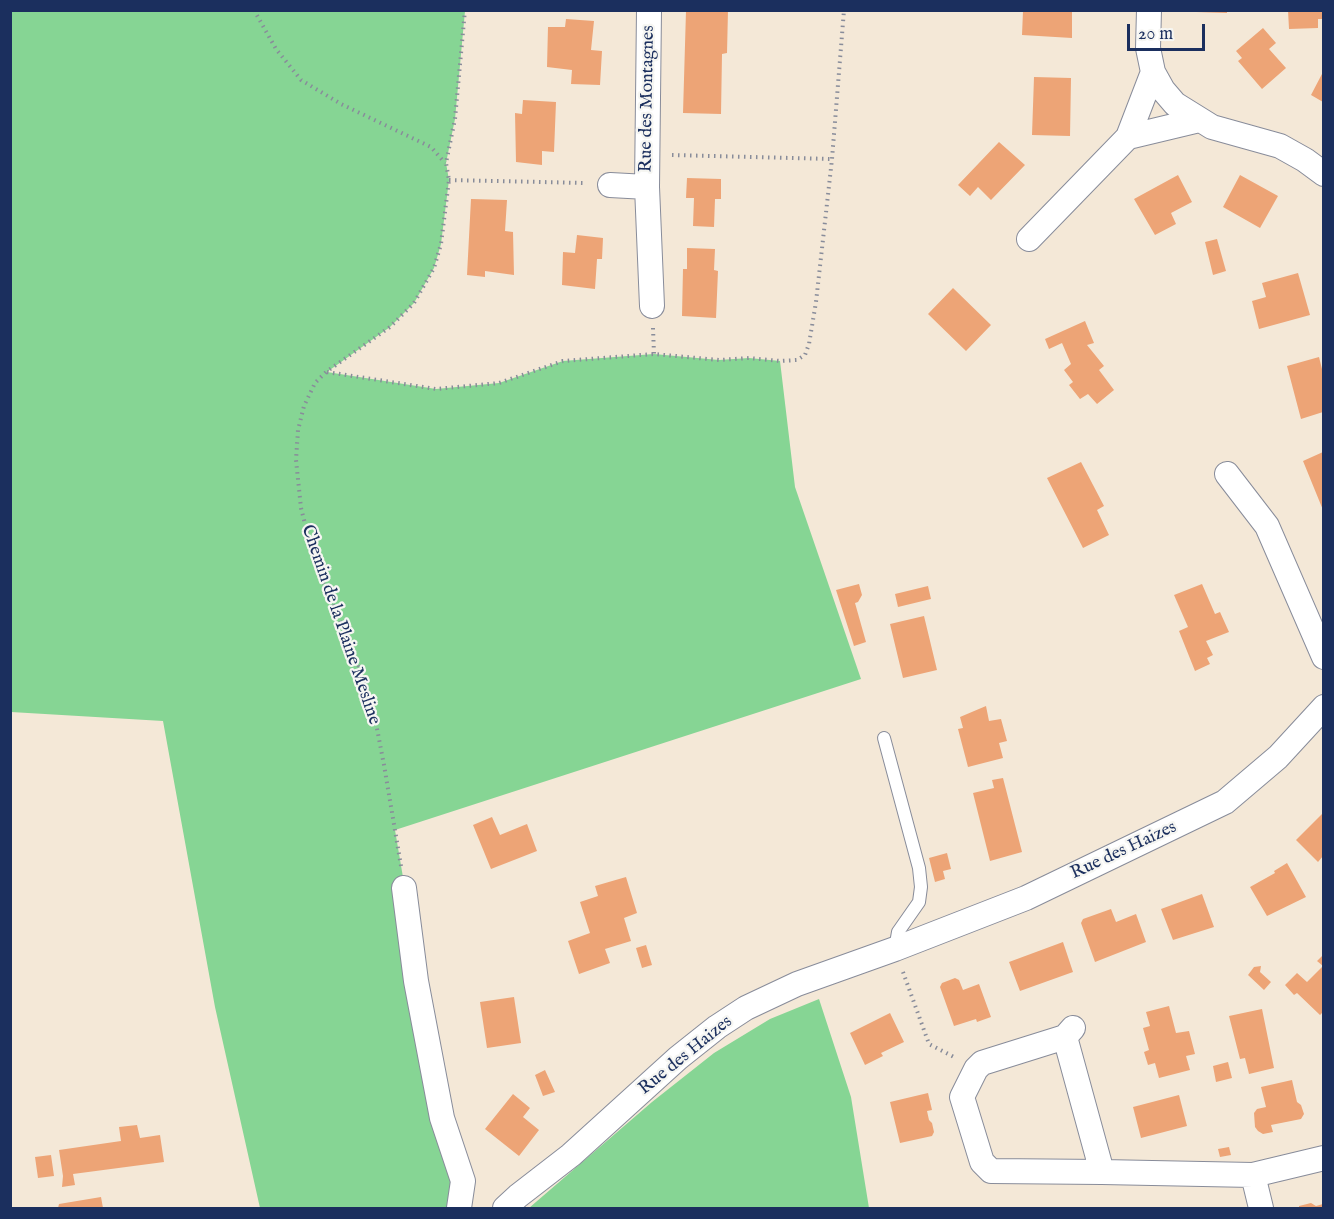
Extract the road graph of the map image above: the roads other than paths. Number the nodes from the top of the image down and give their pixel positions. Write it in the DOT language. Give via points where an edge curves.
graph roads {
  1 [pos="650,10"];
  2 [pos="1149,10"];
  3 [pos="1154,72"];
  4 [pos="1199,120"];
  5 [pos="1128,137"];
  6 [pos="1323,174"];
  7 [pos="610,185"];
  8 [pos="647,187"];
  9 [pos="1029,240"];
  10 [pos="652,306"];
  11 [pos="1227,474"];
  12 [pos="1323,657"];
  13 [pos="1323,707"];
  14 [pos="884,738"];
  15 [pos="404,888"];
  16 [pos="895,949"];
  17 [pos="1323,1158"];
  18 [pos="1102,1172"];
  19 [pos="1253,1175"];
  20 [pos="459,1209"];
  21 [pos="505,1209"];
  22 [pos="1261,1209"];
  1 -- 8 [label="street, Rue des Montagnes"];
  2 -- 3 [label="street" via="1148,48"];
  3 -- 4 [label="street" via="1175,104"];
  3 -- 5 [label="street"];
  4 -- 5 [label="street"];
  4 -- 6 [label="street" via="1280,146"];
  5 -- 9 [label="street"];
  7 -- 8 [label="street, Rue des Montagnes"];
  8 -- 10 [label="street, Rue des Montagnes"];
  11 -- 12 [label="street" via="1267,526"];
  13 -- 16 [label="street, Rue des Haizes" via="1278,757 1225,802 1026,898"];
  14 -- 16 [label="lane" via="921,887 919,902 898,932"];
  15 -- 20 [label="street" via="416,981 442,1118 463,1181"];
  16 -- 21 [label="street, Rue des Haizes" via="771,995 717,1027"];
  17 -- 19 [label="street"];
  18 -- 18 [label="street" via="1069,1032 982,1063 976,1069 962,1097 982,1162 991,1171"];
  18 -- 19 [label="street"];
  19 -- 22 [label="street"];
}
